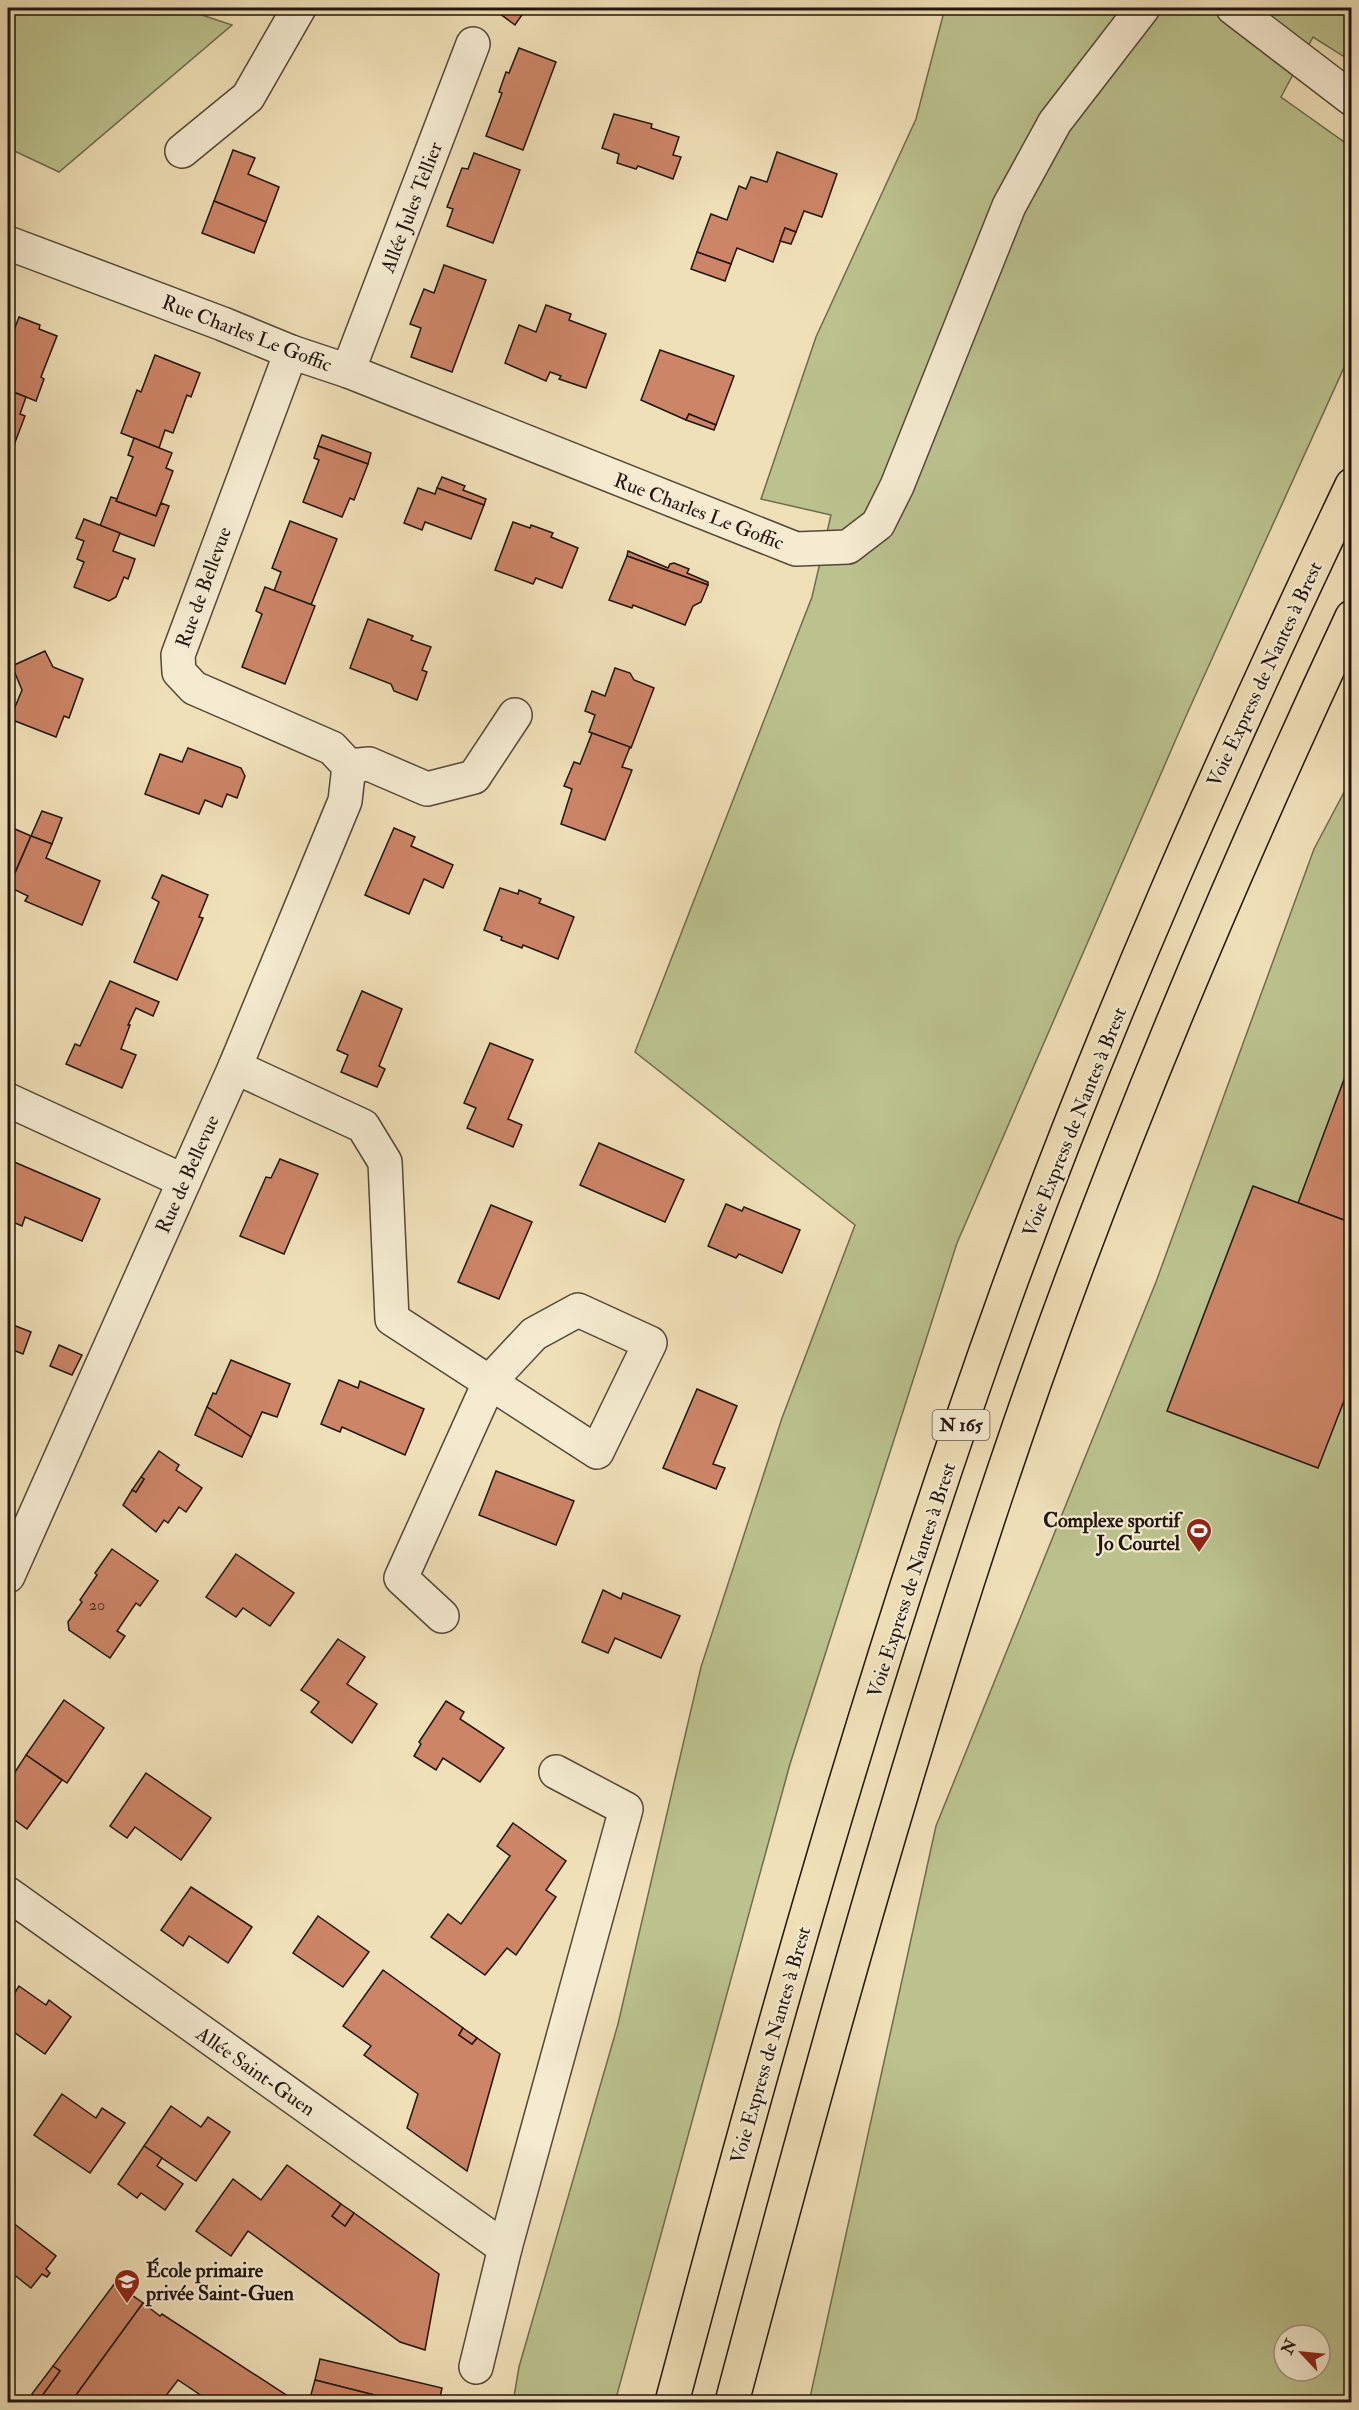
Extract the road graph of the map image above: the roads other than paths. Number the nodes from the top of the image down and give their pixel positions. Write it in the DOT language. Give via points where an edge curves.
graph roads {
  1 [pos="298,8"];
  2 [pos="1143,8"];
  3 [pos="1233,8"];
  4 [pos="473,44"];
  5 [pos="1352,99"];
  6 [pos="182,151"];
  7 [pos="8,243"];
  8 [pos="291,352"];
  9 [pos="348,370"];
  10 [pos="1352,485"];
  11 [pos="1352,617"];
  12 [pos="515,715"];
  13 [pos="349,766"];
  14 [pos="235,1067"];
  15 [pos="8,1100"];
  16 [pos="184,1181"];
  17 [pos="490,1381"];
  18 [pos="8,1576"];
  19 [pos="442,1616"];
  20 [pos="556,1772"];
  21 [pos="8,1894"];
  22 [pos="505,2248"];
  23 [pos="476,2367"];
  24 [pos="672,2403"];
  25 [pos="732,2403"];
  1 -- 6 [label="street" via="248,97"];
  2 -- 9 [label="street, Rue Charles Le Goffic" via="1055,122 1009,206 897,486 878,524 848,547 796,549"];
  3 -- 5 [label="street"];
  4 -- 9 [label="street, Allée Jules Tellier"];
  7 -- 8 [label="street, Rue Charles Le Goffic"];
  8 -- 9 [label="street, Rue Charles Le Goffic"];
  8 -- 13 [label="street, Rue de Bellevue" via="178,655 179,672 194,688 332,748"];
  10 -- 24 [label="highway, Voie Express de Nantes à Brest / N 165" via="1170,883 1007,1293 924,1538 833,1829 735,2165"];
  11 -- 25 [label="highway, N 165" via="1276,779 1194,971 1110,1179 1035,1382 920,1732 798,2152"];
  12 -- 13 [label="street" via="474,777 427,789 369,764"];
  13 -- 14 [label="street, Rue de Bellevue" via="345,801"];
  14 -- 16 [label="street, Rue de Bellevue"];
  14 -- 17 [label="street" via="363,1126 385,1162 392,1319"];
  15 -- 16 [label="street"];
  16 -- 18 [label="street, Rue de Bellevue"];
  17 -- 17 [label="street" via="534,1334 578,1310 650,1343 597,1452"];
  17 -- 19 [label="street" via="401,1578"];
  20 -- 22 [label="street" via="626,1809"];
  21 -- 22 [label="street, Allée Saint-Guen"];
  22 -- 23 [label="street"];
}
